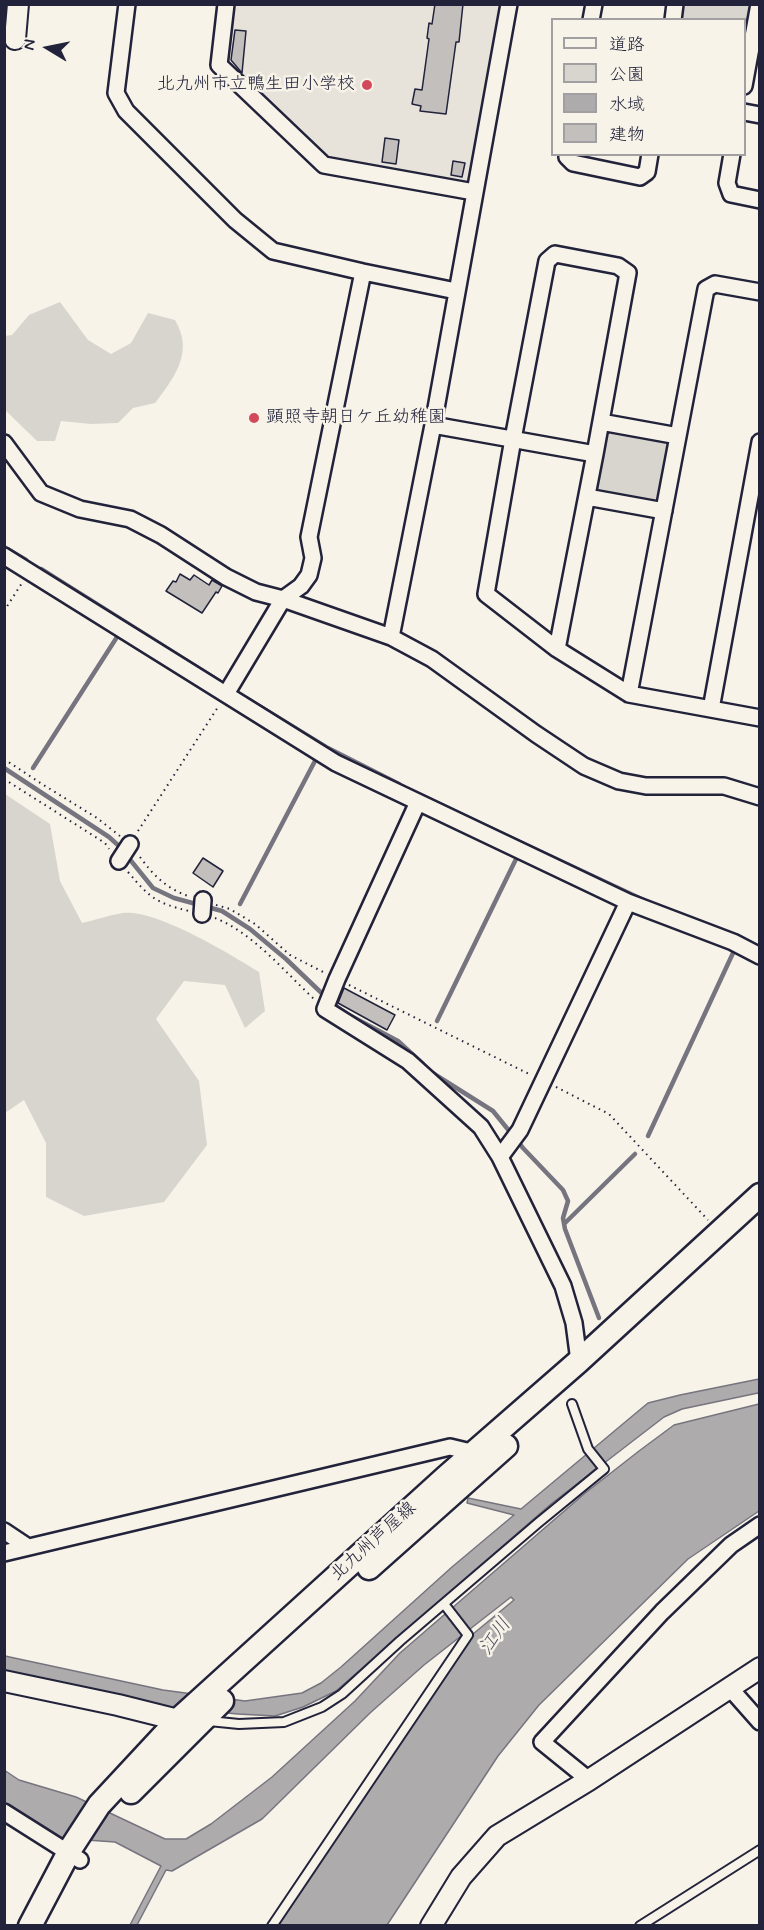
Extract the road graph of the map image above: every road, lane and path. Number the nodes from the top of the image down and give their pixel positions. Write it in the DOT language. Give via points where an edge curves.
graph roads {
  1 [pos="18,4"];
  2 [pos="127,4"];
  3 [pos="226,4"];
  4 [pos="509,4"];
  5 [pos="759,4"];
  6 [pos="15,39"];
  7 [pos="746,70"];
  8 [pos="567,156"];
  9 [pos="650,156"];
  10 [pos="732,156"];
  11 [pos="474,192"];
  12 [pos="759,200"];
  13 [pos="363,272"];
  14 [pos="456,291"];
  15 [pos="759,292"];
  16 [pos="601,422"];
  17 [pos="433,425"];
  18 [pos="678,436"];
  19 [pos="513,439"];
  20 [pos="759,442"];
  21 [pos="4,443"];
  22 [pos="595,454"];
  23 [pos="587,496"];
  24 [pos="664,511"];
  25 [pos="4,556"];
  26 [pos="29,571"];
  27 [pos="283,599"];
  28 [pos="4,611"];
  29 [pos="391,637"];
  30 [pos="557,649"];
  31 [pos="226,694"];
  32 [pos="629,694"];
  33 [pos="711,709"];
  34 [pos="759,718"];
  35 [pos="4,759"];
  36 [pos="4,779"];
  37 [pos="759,797"];
  38 [pos="418,802"];
  39 [pos="130,844"];
  40 [pos="119,861"];
  41 [pos="628,902"];
  42 [pos="203,907"];
  43 [pos="759,956"];
  44 [pos="337,979"];
  45 [pos="325,1009"];
  46 [pos="543,1081"];
  47 [pos="500,1157"];
  48 [pos="759,1195"];
  49 [pos="759,1215"];
  50 [pos="710,1222"];
  51 [pos="579,1361"];
  52 [pos="573,1404"];
  53 [pos="481,1458"];
  54 [pos="759,1525"];
  55 [pos="4,1531"];
  56 [pos="28,1547"];
  57 [pos="4,1553"];
  58 [pos="444,1604"];
  59 [pos="759,1668"];
  60 [pos="4,1681"];
  61 [pos="729,1688"];
  62 [pos="178,1720"];
  63 [pos="201,1720"];
  64 [pos="759,1722"];
  65 [pos="589,1780"];
  66 [pos="105,1809"];
  67 [pos="4,1812"];
  68 [pos="759,1850"];
  69 [pos="76,1854"];
  70 [pos="30,1926"];
  71 [pos="47,1926"];
  72 [pos="272,1926"];
  73 [pos="431,1926"];
  74 [pos="640,1926"];
  1 -- 6 [label="street"];
  2 -- 13 [label="street" via="116,93 126,111 235,220 273,251"];
  3 -- 11 [label="street" via="219,65 324,165"];
  4 -- 11 [label="street"];
  5 -- 7 [label="street"];
  8 -- 9 [label="street" via="573,163 640,177 647,172"];
  10 -- 12 [label="street" via="727,183 731,194"];
  11 -- 14 [label="street"];
  13 -- 14 [label="street"];
  13 -- 27 [label="street" via="309,537 313,558 309,575"];
  14 -- 17 [label="street"];
  15 -- 18 [label="street" via="715,284 706,289"];
  16 -- 18 [label="street"];
  16 -- 19 [label="street" via="628,273 618,266 555,254 547,261"];
  16 -- 22 [label="street"];
  17 -- 19 [label="street"];
  17 -- 29 [label="street"];
  18 -- 24 [label="street"];
  19 -- 22 [label="street"];
  19 -- 30 [label="street" via="486,594"];
  20 -- 33 [label="street"];
  21 -- 27 [label="street" via="41,493 80,509 130,519 226,578"];
  22 -- 23 [label="street"];
  23 -- 24 [label="street"];
  23 -- 30 [label="street"];
  24 -- 32 [label="street"];
  25 -- 26 [label="street"];
  26 -- 28 [label="path"];
  26 -- 31 [label="street"];
  27 -- 29 [label="street"];
  27 -- 31 [label="street"];
  29 -- 37 [label="street" via="432,659 584,766 619,781 646,786 724,786"];
  30 -- 32 [label="street"];
  31 -- 38 [label="street" via="336,763"];
  31 -- 39 [label="path"];
  32 -- 33 [label="street"];
  33 -- 34 [label="street"];
  35 -- 39 [label="path" via="97,818"];
  36 -- 40 [label="path" via="105,843"];
  38 -- 41 [label="street"];
  38 -- 44 [label="street"];
  39 -- 40 [label="street"];
  39 -- 42 [label="path" via="154,876"];
  40 -- 42 [label="path" via="145,892 166,905"];
  41 -- 43 [label="street" via="733,942"];
  41 -- 46 [label="street"];
  42 -- 44 [label="path" via="230,909 255,924 290,955"];
  42 -- 45 [label="path" via="249,938"];
  44 -- 45 [label="street"];
  44 -- 46 [label="path"];
  45 -- 47 [label="street" via="408,1062 481,1127"];
  46 -- 47 [label="street" via="520,1130"];
  46 -- 50 [label="path" via="609,1114"];
  47 -- 51 [label="street" via="563,1286 574,1323"];
  48 -- 51 [label="main road, 北九州芦屋線"];
  49 -- 53 [label="main road, 北九州芦屋線"];
  51 -- 53 [label="main road, 北九州芦屋線"];
  52 -- 58 [label="lane" via="588,1449 604,1469"];
  53 -- 56 [label="street" via="450,1447"];
  53 -- 62 [label="main road, 北九州芦屋線" via="446,1477"];
  53 -- 63 [label="main road, 北九州芦屋線"];
  54 -- 65 [label="street" via="731,1545 662,1612 542,1742"];
  55 -- 56 [label="street"];
  56 -- 57 [label="street"];
  58 -- 63 [label="lane" via="322,1707 284,1722 239,1724"];
  58 -- 72 [label="lane" via="468,1635"];
  59 -- 61 [label="street"];
  60 -- 62 [label="street"];
  61 -- 64 [label="street"];
  61 -- 65 [label="street"];
  62 -- 63 [label="street"];
  62 -- 66 [label="main road, 北九州芦屋線"];
  63 -- 66 [label="main road, 北九州芦屋線"];
  65 -- 73 [label="street" via="497,1836 461,1877"];
  66 -- 69 [label="main road, 北九州芦屋線"];
  67 -- 69 [label="street"];
  68 -- 74 [label="lane"];
  69 -- 70 [label="main road, 北九州芦屋線"];
  69 -- 71 [label="main road, 北九州芦屋線"];
}
